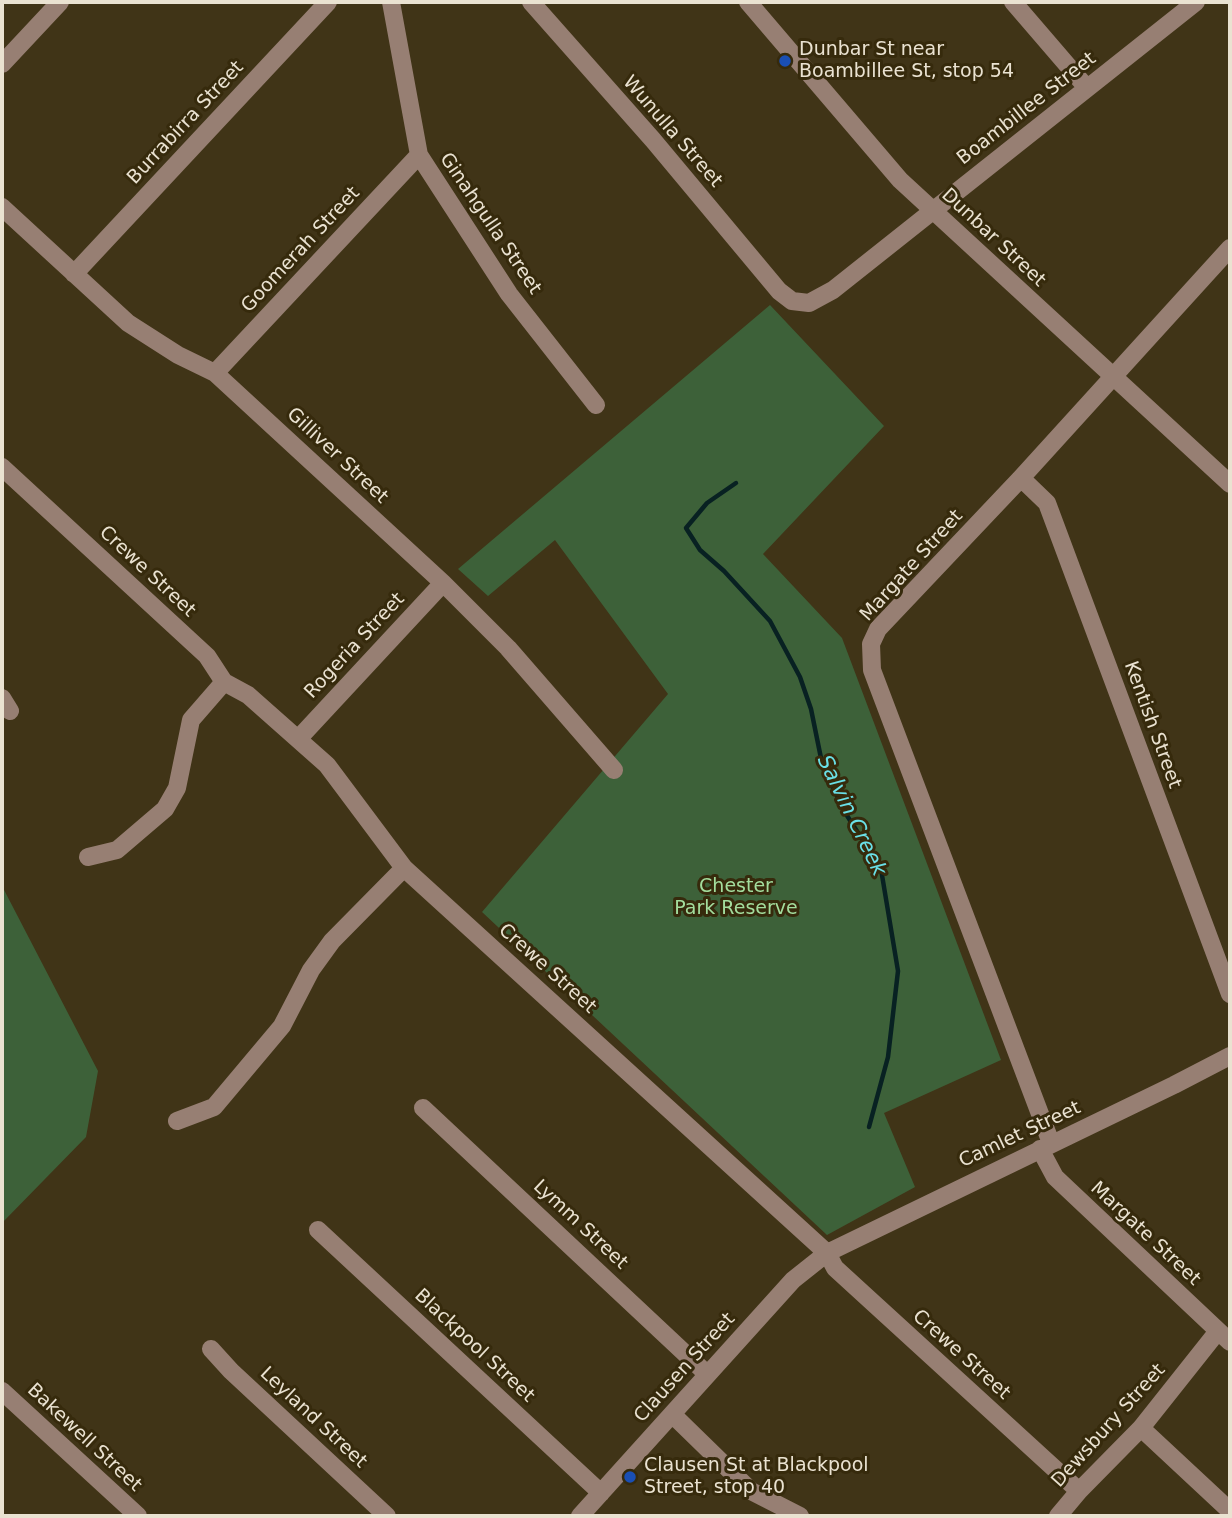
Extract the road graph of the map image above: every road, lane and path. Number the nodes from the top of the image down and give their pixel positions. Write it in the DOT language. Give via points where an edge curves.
graph roads {
  1 [pos="60,2"];
  2 [pos="328,2"];
  3 [pos="391,2"];
  4 [pos="531,2"];
  5 [pos="748,2"];
  6 [pos="1013,2"];
  7 [pos="1196,2"];
  8 [pos="2,64"];
  9 [pos="1087,88"];
  10 [pos="419,155"];
  11 [pos="2,207"];
  12 [pos="932,210"];
  13 [pos="1230,248"];
  14 [pos="74,274"];
  15 [pos="779,290"];
  16 [pos="215,373"];
  17 [pos="1112,376"];
  18 [pos="596,405"];
  19 [pos="2,467"];
  20 [pos="1021,478"];
  21 [pos="1230,484"];
  22 [pos="443,583"];
  23 [pos="224,681"];
  24 [pos="299,738"];
  25 [pos="614,770"];
  26 [pos="88,857"];
  27 [pos="404,869"];
  28 [pos="1230,994"];
  29 [pos="1230,1056"];
  30 [pos="423,1108"];
  31 [pos="177,1121"];
  32 [pos="1045,1146"];
  33 [pos="318,1230"];
  34 [pos="827,1252"];
  35 [pos="1224,1337"];
  36 [pos="211,1349"];
  37 [pos="708,1374"];
  38 [pos="2,1391"];
  39 [pos="672,1414"];
  40 [pos="1141,1428"];
  41 [pos="1079,1491"];
  42 [pos="601,1493"];
  43 [pos="1230,1511"];
  44 [pos="138,1516"];
  45 [pos="387,1516"];
  46 [pos="580,1516"];
  47 [pos="800,1516"];
  48 [pos="1058,1516"];
  1 -- 8 [label="street"];
  2 -- 14 [label="street, Burrabirra Street"];
  3 -- 10 [label="street, Ginahgulla Street"];
  4 -- 15 [label="street, Wunulla Street"];
  5 -- 12 [label="street, Dunbar Street" via="900,180"];
  6 -- 9 [label="street"];
  7 -- 9 [label="street, Boambillee Street"];
  9 -- 12 [label="street, Boambillee Street"];
  10 -- 16 [label="street, Goomerah Street"];
  10 -- 18 [label="street, Ginahgulla Street" via="509,294"];
  11 -- 14 [label="street, Gilliver Street"];
  12 -- 15 [label="street, Boambillee Street" via="833,290 810,303 792,301"];
  12 -- 17 [label="street, Dunbar Street"];
  13 -- 17 [label="street, Margate Street"];
  14 -- 16 [label="street, Gilliver Street" via="128,323"];
  16 -- 22 [label="street, Gilliver Street"];
  17 -- 20 [label="street, Margate Street"];
  17 -- 21 [label="street, Dunbar Street"];
  19 -- 23 [label="street, Crewe Street" via="207,656"];
  20 -- 28 [label="street, Kentish Street" via="1047,503"];
  20 -- 32 [label="street, Margate Street" via="878,629 871,644 872,670"];
  22 -- 24 [label="street, Rogeria Street"];
  22 -- 25 [label="street, Gilliver Street" via="508,648"];
  23 -- 24 [label="street, Crewe Street"];
  23 -- 26 [label="street" via="191,720 177,788 165,809 117,850"];
  24 -- 27 [label="street, Crewe Street" via="327,765"];
  27 -- 31 [label="street" via="332,941 282,1026 214,1107"];
  27 -- 34 [label="street, Crewe Street"];
  29 -- 32 [label="street, Camlet Street"];
  30 -- 37 [label="street, Lymm Street"];
  32 -- 34 [label="street, Camlet Street"];
  32 -- 35 [label="street, Margate Street" via="1055,1177"];
  33 -- 42 [label="street, Blackpool Street"];
  34 -- 37 [label="street, Clausen Street" via="793,1280"];
  34 -- 41 [label="street, Crewe Street" via="835,1268"];
  35 -- 40 [label="street, Dewsbury Street"];
  36 -- 45 [label="street, Leyland Street"];
  37 -- 39 [label="street, Clausen Street"];
  38 -- 44 [label="street, Bakewell Street"];
  39 -- 42 [label="street, Clausen Street"];
  39 -- 47 [label="street" via="751,1491"];
  40 -- 41 [label="street, Dewsbury Street"];
  40 -- 43 [label="street"];
  41 -- 48 [label="street, Dewsbury Street"];
  42 -- 46 [label="street, Clausen Street"];
}
